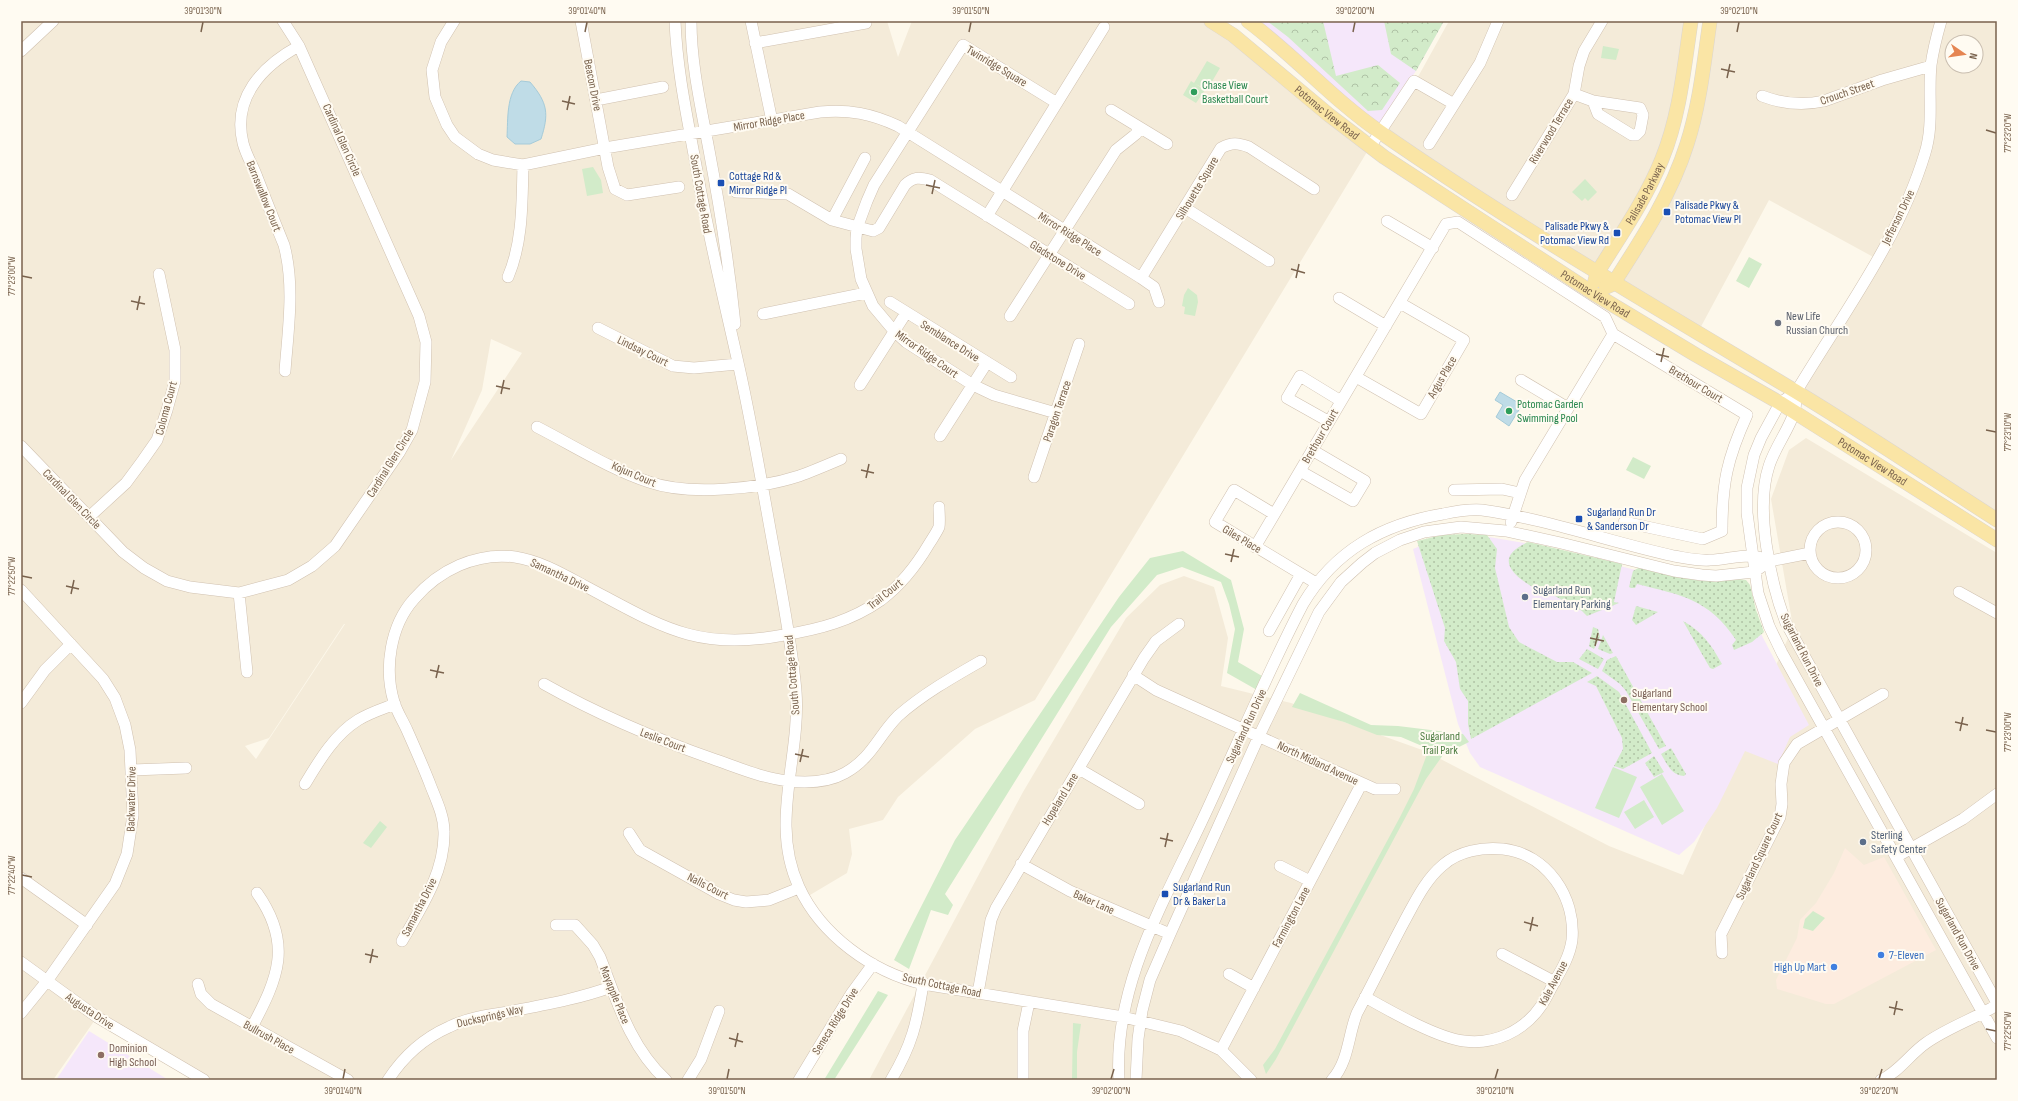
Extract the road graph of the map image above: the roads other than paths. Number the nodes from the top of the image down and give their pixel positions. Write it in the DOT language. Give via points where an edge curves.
graph roads {
  1 [pos="282,21"];
  2 [pos="454,21"];
  3 [pos="581,21"];
  4 [pos="675,21"];
  5 [pos="691,21"];
  6 [pos="751,21"];
  7 [pos="1211,21"];
  8 [pos="1248,21"];
  9 [pos="1498,21"];
  10 [pos="1602,21"];
  11 [pos="1691,21"];
  12 [pos="1710,21"];
  13 [pos="1941,21"];
  14 [pos="48,23"];
  15 [pos="866,23"];
  16 [pos="1104,27"];
  17 [pos="755,43"];
  18 [pos="299,46"];
  19 [pos="21,51"];
  20 [pos="1931,66"];
  21 [pos="663,87"];
  22 [pos="1574,94"];
  23 [pos="1762,96"];
  24 [pos="596,100"];
  25 [pos="1593,101"];
  26 [pos="1057,103"];
  27 [pos="1454,104"];
  28 [pos="1112,110"];
  29 [pos="772,121"];
  30 [pos="1139,127"];
  31 [pos="706,132"];
  32 [pos="908,132"];
  33 [pos="1380,132"];
  34 [pos="690,134"];
  35 [pos="1167,144"];
  36 [pos="1429,144"];
  37 [pos="1370,147"];
  38 [pos="605,148"];
  39 [pos="865,158"];
  40 [pos="523,165"];
  41 [pos="679,187"];
  42 [pos="1314,189"];
  43 [pos="1003,191"];
  44 [pos="736,192"];
  45 [pos="1512,195"];
  46 [pos="1185,208"];
  47 [pos="987,216"];
  48 [pos="832,220"];
  49 [pos="1387,221"];
  50 [pos="857,228"];
  51 [pos="1064,230"];
  52 [pos="1433,248"];
  53 [pos="1048,254"];
  54 [pos="1269,261"];
  55 [pos="1597,273"];
  56 [pos="159,274"];
  57 [pos="508,277"];
  58 [pos="1141,278"];
  59 [pos="1613,284"];
  60 [pos="866,293"];
  61 [pos="1593,293"];
  62 [pos="1339,298"];
  63 [pos="890,302"];
  64 [pos="1159,302"];
  65 [pos="1400,303"];
  66 [pos="1129,304"];
  67 [pos="906,313"];
  68 [pos="763,314"];
  69 [pos="1010,316"];
  70 [pos="1386,326"];
  71 [pos="598,328"];
  72 [pos="894,331"];
  73 [pos="1613,334"];
  74 [pos="1079,344"];
  75 [pos="738,364"];
  76 [pos="986,364"];
  77 [pos="285,371"];
  78 [pos="1011,377"];
  79 [pos="1356,377"];
  80 [pos="1521,380"];
  81 [pos="860,385"];
  82 [pos="973,385"];
  83 [pos="1796,392"];
  84 [pos="1341,401"];
  85 [pos="1780,403"];
  86 [pos="1568,408"];
  87 [pos="1056,413"];
  88 [pos="1794,413"];
  89 [pos="1328,421"];
  90 [pos="537,427"];
  91 [pos="940,436"];
  92 [pos="21,446"];
  93 [pos="1312,450"];
  94 [pos="841,459"];
  95 [pos="1300,471"];
  96 [pos="1034,477"];
  97 [pos="762,484"];
  98 [pos="1454,490"];
  99 [pos="1520,493"];
  100 [pos="939,507"];
  101 [pos="1274,514"];
  102 [pos="1515,516"];
  103 [pos="89,517"];
  104 [pos="1997,520"];
  105 [pos="1624,522"];
  106 [pos="1506,531"];
  107 [pos="1997,540"];
  108 [pos="1255,547"];
  109 [pos="1810,553"];
  110 [pos="1752,556"];
  111 [pos="1770,561"];
  112 [pos="1754,572"];
  113 [pos="1301,574"];
  114 [pos="1316,583"];
  115 [pos="21,590"];
  116 [pos="1959,592"];
  117 [pos="239,593"];
  118 [pos="1997,613"];
  119 [pos="1179,624"];
  120 [pos="1269,631"];
  121 [pos="789,635"];
  122 [pos="71,644"];
  123 [pos="981,661"];
  124 [pos="247,672"];
  125 [pos="1133,675"];
  126 [pos="544,684"];
  127 [pos="1883,694"];
  128 [pos="21,703"];
  129 [pos="395,704"];
  130 [pos="1838,719"];
  131 [pos="1824,728"];
  132 [pos="1244,730"];
  133 [pos="1259,736"];
  134 [pos="186,768"];
  135 [pos="1079,769"];
  136 [pos="132,770"];
  137 [pos="789,781"];
  138 [pos="1362,783"];
  139 [pos="305,784"];
  140 [pos="1395,789"];
  141 [pos="1997,794"];
  142 [pos="1138,804"];
  143 [pos="629,833"];
  144 [pos="1911,848"];
  145 [pos="1896,857"];
  146 [pos="1021,864"];
  147 [pos="1280,866"];
  148 [pos="21,878"];
  149 [pos="1310,881"];
  150 [pos="799,888"];
  151 [pos="257,893"];
  152 [pos="87,925"];
  153 [pos="556,925"];
  154 [pos="1152,927"];
  155 [pos="1170,934"];
  156 [pos="402,941"];
  157 [pos="1722,953"];
  158 [pos="1502,954"];
  159 [pos="21,962"];
  160 [pos="873,964"];
  161 [pos="1229,974"];
  162 [pos="47,980"];
  163 [pos="1555,982"];
  164 [pos="198,984"];
  165 [pos="923,984"];
  166 [pos="611,987"];
  167 [pos="1254,988"];
  168 [pos="978,993"];
  169 [pos="1365,997"];
  170 [pos="1029,1002"];
  171 [pos="1997,1004"];
  172 [pos="719,1011"];
  173 [pos="21,1013"];
  174 [pos="1984,1013"];
  175 [pos="1123,1017"];
  176 [pos="1140,1021"];
  177 [pos="252,1027"];
  178 [pos="1997,1038"];
  179 [pos="1221,1050"];
  180 [pos="204,1080"];
  181 [pos="348,1080"];
  182 [pos="388,1080"];
  183 [pos="666,1080"];
  184 [pos="688,1080"];
  185 [pos="799,1080"];
  186 [pos="892,1080"];
  187 [pos="1023,1080"];
  188 [pos="1119,1080"];
  189 [pos="1136,1080"];
  190 [pos="1251,1080"];
  191 [pos="1332,1080"];
  192 [pos="1881,1080"];
  1 -- 18 [label="street, Cardinal Glen Circle"];
  2 -- 40 [label="street, Mirror Ridge Place" via="441,42 432,70 435,98 444,119 455,137 478,154 493,160"];
  3 -- 24 [label="street, Beacon Drive"];
  4 -- 34 [label="street, South Cottage Road" via="678,61"];
  5 -- 31 [label="street, South Cottage Road" via="694,69"];
  6 -- 17 [label="street"];
  7 -- 37 [label="main road, Potomac View Road" via="1245,44"];
  8 -- 33 [label="main road, Potomac View Road"];
  9 -- 27 [label="street" via="1480,63"];
  10 -- 22 [label="street, Riverwood Terrace" via="1584,51"];
  11 -- 55 [label="main road, Palisade Parkway" via="1681,93 1664,154 1646,191"];
  12 -- 59 [label="main road, Palisade Parkway" via="1700,93 1687,145 1660,208"];
  13 -- 20 [label="street, Jefferson Drive"];
  14 -- 19 [label="street"];
  15 -- 17 [label="street"];
  16 -- 26 [label="street"];
  17 -- 29 [label="street"];
  18 -- 77 [label="street, Barnswallow Court" via="282,55 262,73 247,92 241,115 243,143 288,258 290,290"];
  18 -- 117 [label="street, Cardinal Glen Circle" via="419,316 426,342 425,382 412,430 335,546 312,566 288,580"];
  20 -- 23 [label="street, Crouch Street" via="1912,70 1818,103 1798,105"];
  20 -- 83 [label="street, Jefferson Drive" via="1930,125 1926,151 1914,185 1877,259"];
  21 -- 24 [label="street"];
  22 -- 25 [label="street"];
  22 -- 45 [label="street, Riverwood Terrace"];
  24 -- 38 [label="street, Beacon Drive"];
  26 -- 32 [label="street, Twinridge Square" via="963,45"];
  26 -- 43 [label="street"];
  27 -- 33 [label="street" via="1414,81"];
  27 -- 36 [label="street"];
  28 -- 30 [label="street"];
  29 -- 31 [label="street, Mirror Ridge Place"];
  29 -- 32 [label="street, Mirror Ridge Place" via="832,111 849,111 877,116"];
  30 -- 35 [label="street"];
  30 -- 51 [label="street" via="1136,134 1116,150"];
  31 -- 34 [label="street, Mirror Ridge Place"];
  31 -- 75 [label="street, South Cottage Road" via="730,272"];
  32 -- 43 [label="street, Mirror Ridge Place"];
  32 -- 50 [label="street, Mirror Ridge Court" via="874,186"];
  33 -- 37 [label="street"];
  33 -- 55 [label="main road, Potomac View Road"];
  34 -- 38 [label="street, Mirror Ridge Place"];
  34 -- 75 [label="street, South Cottage Road" via="709,238"];
  37 -- 61 [label="main road, Potomac View Road"];
  38 -- 40 [label="street, Mirror Ridge Place"];
  38 -- 41 [label="street, Beacon Drive" via="612,182 620,193 627,195"];
  39 -- 48 [label="street"];
  40 -- 57 [label="street" via="520,232"];
  42 -- 46 [label="street, Silhouette Square" via="1250,147 1230,143 1221,148"];
  43 -- 47 [label="street"];
  43 -- 51 [label="street, Mirror Ridge Place"];
  44 -- 48 [label="street" via="788,194"];
  46 -- 54 [label="street"];
  46 -- 58 [label="street, Silhouette Square"];
  47 -- 50 [label="street, Gladstone Drive" via="930,180 920,177 910,179 905,185 879,228 872,231"];
  47 -- 53 [label="street, Gladstone Drive"];
  48 -- 50 [label="street"];
  49 -- 52 [label="street"];
  50 -- 60 [label="street, Mirror Ridge Court" via="858,265"];
  51 -- 53 [label="street"];
  51 -- 58 [label="street, Mirror Ridge Place"];
  52 -- 65 [label="street, Brethour Court"];
  52 -- 73 [label="street, Brethour Court" via="1446,224 1458,222 1605,317"];
  53 -- 66 [label="street, Gladstone Drive"];
  53 -- 69 [label="street"];
  55 -- 59 [label="main road, Potomac View Road"];
  55 -- 61 [label="main road, Palisade Parkway"];
  56 -- 103 [label="street, Coloma Court" via="175,350 174,381 168,410 157,440 143,460 126,483"];
  58 -- 64 [label="street, Mirror Ridge Place" via="1154,287"];
  59 -- 61 [label="main road"];
  59 -- 83 [label="main road, Potomac View Road"];
  60 -- 68 [label="street"];
  60 -- 72 [label="street, Mirror Ridge Court" via="873,306"];
  61 -- 85 [label="main road, Potomac View Road"];
  62 -- 70 [label="street"];
  63 -- 67 [label="street, Semblance Drive"];
  65 -- 70 [label="street, Brethour Court"];
  65 -- 79 [label="street, Argus Place" via="1464,340 1421,414"];
  67 -- 72 [label="street"];
  67 -- 76 [label="street, Semblance Drive"];
  70 -- 79 [label="street, Brethour Court"];
  71 -- 75 [label="street, Lindsay Court" via="673,366 694,368"];
  72 -- 81 [label="street"];
  72 -- 82 [label="street, Mirror Ridge Court" via="906,342"];
  73 -- 86 [label="street"];
  73 -- 105 [label="street, Brethour Court" via="1747,415 1734,445 1723,484 1722,531 1703,539"];
  74 -- 87 [label="street, Paragon Terrace"];
  75 -- 97 [label="street, South Cottage Road"];
  76 -- 78 [label="street, Semblance Drive"];
  76 -- 82 [label="street"];
  79 -- 84 [label="street, Brethour Court"];
  80 -- 86 [label="street"];
  82 -- 87 [label="street, Mirror Ridge Court" via="994,395"];
  82 -- 91 [label="street"];
  83 -- 85 [label="street, Sugarland Run Drive"];
  83 -- 88 [label="street, Sugarland Run Drive"];
  83 -- 104 [label="main road, Potomac View Road"];
  84 -- 89 [label="street, Brethour Court"];
  84 -- 89 [label="street" via="1300,376 1288,398"];
  85 -- 88 [label="main road, Potomac View Road"];
  85 -- 110 [label="street, Sugarland Run Drive" via="1761,438 1748,477 1747,514"];
  86 -- 99 [label="street" via="1525,480"];
  87 -- 96 [label="street, Paragon Terrace"];
  88 -- 107 [label="main road, Potomac View Road"];
  88 -- 111 [label="street, Sugarland Run Drive" via="1777,444 1766,477 1764,517"];
  89 -- 93 [label="street, Brethour Court"];
  90 -- 97 [label="street, Kojun Court" via="620,470 649,482 691,489"];
  92 -- 103 [label="street, Cardinal Glen Circle"];
  93 -- 95 [label="street, Brethour Court"];
  93 -- 95 [label="street" via="1365,481 1353,501"];
  94 -- 97 [label="street, Kojun Court" via="798,476"];
  95 -- 101 [label="street, Brethour Court"];
  97 -- 121 [label="street, South Cottage Road"];
  98 -- 99 [label="street" via="1502,489"];
  99 -- 102 [label="street"];
  100 -- 121 [label="street, Trail Court" via="939,528 909,574 889,593 847,620"];
  101 -- 108 [label="street, Brethour Court"];
  101 -- 108 [label="street, Giles Place" via="1234,490 1215,522"];
  102 -- 106 [label="street"];
  102 -- 110 [label="street, Sugarland Run Drive" via="1693,560 1724,560"];
  102 -- 114 [label="street, Sugarland Run Drive" via="1482,510 1463,510 1405,522 1365,541 1343,557"];
  103 -- 117 [label="street, Cardinal Glen Circle" via="123,552 167,581 190,587"];
  106 -- 112 [label="street, Sugarland Run Drive" via="1692,574 1716,576"];
  106 -- 133 [label="street, Sugarland Run Drive" via="1461,527 1424,532 1388,546 1362,563 1341,582 1318,612"];
  108 -- 113 [label="street, Giles Place"];
  109 -- 109 [label="street" via="1813,565 1822,574 1841,578 1852,575 1861,566 1866,555 1862,537 1852,526 1842,522 1830,523 1820,528 1812,537"];
  109 -- 111 [label="street"];
  110 -- 111 [label="street"];
  110 -- 112 [label="street, Sugarland Run Drive"];
  111 -- 112 [label="street"];
  111 -- 130 [label="street, Sugarland Run Drive" via="1776,593 1786,623"];
  112 -- 131 [label="street, Sugarland Run Drive" via="1763,612 1769,626"];
  113 -- 114 [label="street, Giles Place"];
  113 -- 120 [label="street"];
  114 -- 132 [label="street, Sugarland Run Drive" via="1293,623"];
  115 -- 122 [label="street, Backwater Drive"];
  116 -- 118 [label="street"];
  117 -- 124 [label="street"];
  119 -- 125 [label="street, Hopeland Lane" via="1156,641"];
  121 -- 129 [label="street, Samantha Drive" via="740,641 696,637 661,626 541,564 513,557 481,558 462,564 435,578 404,612 390,653 390,682"];
  121 -- 137 [label="street, South Cottage Road" via="797,715"];
  122 -- 128 [label="street" via="45,670"];
  122 -- 136 [label="street, Backwater Drive" via="103,679 115,698 125,725"];
  123 -- 137 [label="street, Leslie Court" via="915,703 890,725 868,756 847,772 822,780"];
  125 -- 132 [label="street, North Midland Avenue" via="1156,690"];
  125 -- 135 [label="street, Hopeland Lane"];
  126 -- 137 [label="street, Leslie Court" via="591,710 652,737 745,770"];
  127 -- 130 [label="street, Sugarland Square Court"];
  129 -- 139 [label="street" via="364,717 346,729 330,746"];
  129 -- 156 [label="street, Samantha Drive" via="441,810 444,833 434,882"];
  130 -- 131 [label="street, Sugarland Square Court"];
  130 -- 144 [label="street, Sugarland Run Drive"];
  131 -- 145 [label="street, Sugarland Run Drive"];
  131 -- 157 [label="street, Sugarland Square Court" via="1797,744 1784,763 1780,817 1721,934"];
  132 -- 133 [label="street, North Midland Avenue"];
  132 -- 154 [label="street, Sugarland Run Drive"];
  133 -- 138 [label="street, North Midland Avenue"];
  133 -- 155 [label="street, Sugarland Run Drive"];
  134 -- 136 [label="street"];
  135 -- 142 [label="street"];
  135 -- 146 [label="street, Hopeland Lane"];
  136 -- 152 [label="street, Backwater Drive" via="133,815 127,854 115,884"];
  137 -- 150 [label="street, South Cottage Road" via="785,836 787,853"];
  138 -- 140 [label="street, North Midland Avenue" via="1375,789"];
  138 -- 149 [label="street, Farmington Lane"];
  141 -- 144 [label="street" via="1963,819"];
  143 -- 150 [label="street, Nalls Court" via="640,850 718,894 734,900 769,900"];
  144 -- 145 [label="street"];
  144 -- 171 [label="street, Sugarland Run Drive"];
  145 -- 174 [label="street, Sugarland Run Drive"];
  146 -- 154 [label="street, Baker Lane" via="1070,891"];
  146 -- 168 [label="street, Hopeland Lane" via="991,920"];
  147 -- 149 [label="street"];
  148 -- 152 [label="street"];
  149 -- 167 [label="street, Farmington Lane"];
  150 -- 160 [label="street, South Cottage Road" via="831,932"];
  151 -- 177 [label="street" via="265,904 277,936 278,963 272,989"];
  152 -- 162 [label="street, Backwater Drive"];
  153 -- 166 [label="street, Mayapple Place" via="575,925 585,934 600,957"];
  154 -- 155 [label="street, Baker Lane"];
  154 -- 175 [label="street, Sugarland Run Drive" via="1131,984"];
  155 -- 176 [label="street, Sugarland Run Drive" via="1150,980"];
  158 -- 163 [label="street"];
  159 -- 162 [label="street, Augusta Drive"];
  160 -- 165 [label="street, South Cottage Road" via="893,975"];
  160 -- 185 [label="street, Seneca Ridge Drive"];
  161 -- 167 [label="street"];
  162 -- 173 [label="street, Backwater Drive"];
  162 -- 180 [label="street, Augusta Drive" via="97,1017"];
  163 -- 169 [label="street, Kale Avenue" via="1542,1006 1528,1021 1504,1036 1484,1041 1465,1042 1447,1037"];
  163 -- 169 [label="street, Kale Avenue" via="1566,962 1572,941 1571,917 1565,894 1551,875 1526,855 1507,849 1482,849 1468,851 1452,858 1427,881"];
  164 -- 177 [label="street, Bullrush Place" via="201,994 211,1004"];
  165 -- 168 [label="street, South Cottage Road"];
  165 -- 186 [label="street" via="916,1028"];
  166 -- 182 [label="street, Ducksprings Way" via="578,998 479,1017 451,1026 427,1039"];
  166 -- 183 [label="street, Mayapple Place" via="634,1040"];
  167 -- 179 [label="street, Farmington Lane"];
  168 -- 170 [label="street, South Cottage Road"];
  169 -- 191 [label="street, Kale Avenue" via="1353,1024 1342,1066"];
  170 -- 175 [label="street, South Cottage Road"];
  170 -- 187 [label="street" via="1023,1031"];
  171 -- 174 [label="street"];
  172 -- 184 [label="street" via="701,1059"];
  174 -- 178 [label="street, Sugarland Run Drive"];
  174 -- 192 [label="street" via="1956,1024 1926,1043"];
  175 -- 176 [label="street, South Cottage Road"];
  175 -- 188 [label="street, Sugarland Run Drive" via="1118,1058"];
  176 -- 179 [label="street, South Cottage Road" via="1181,1031"];
  176 -- 189 [label="street, Sugarland Run Drive"];
  177 -- 181 [label="street, Bullrush Place"];
  179 -- 190 [label="street, South Cottage Road"];
}
